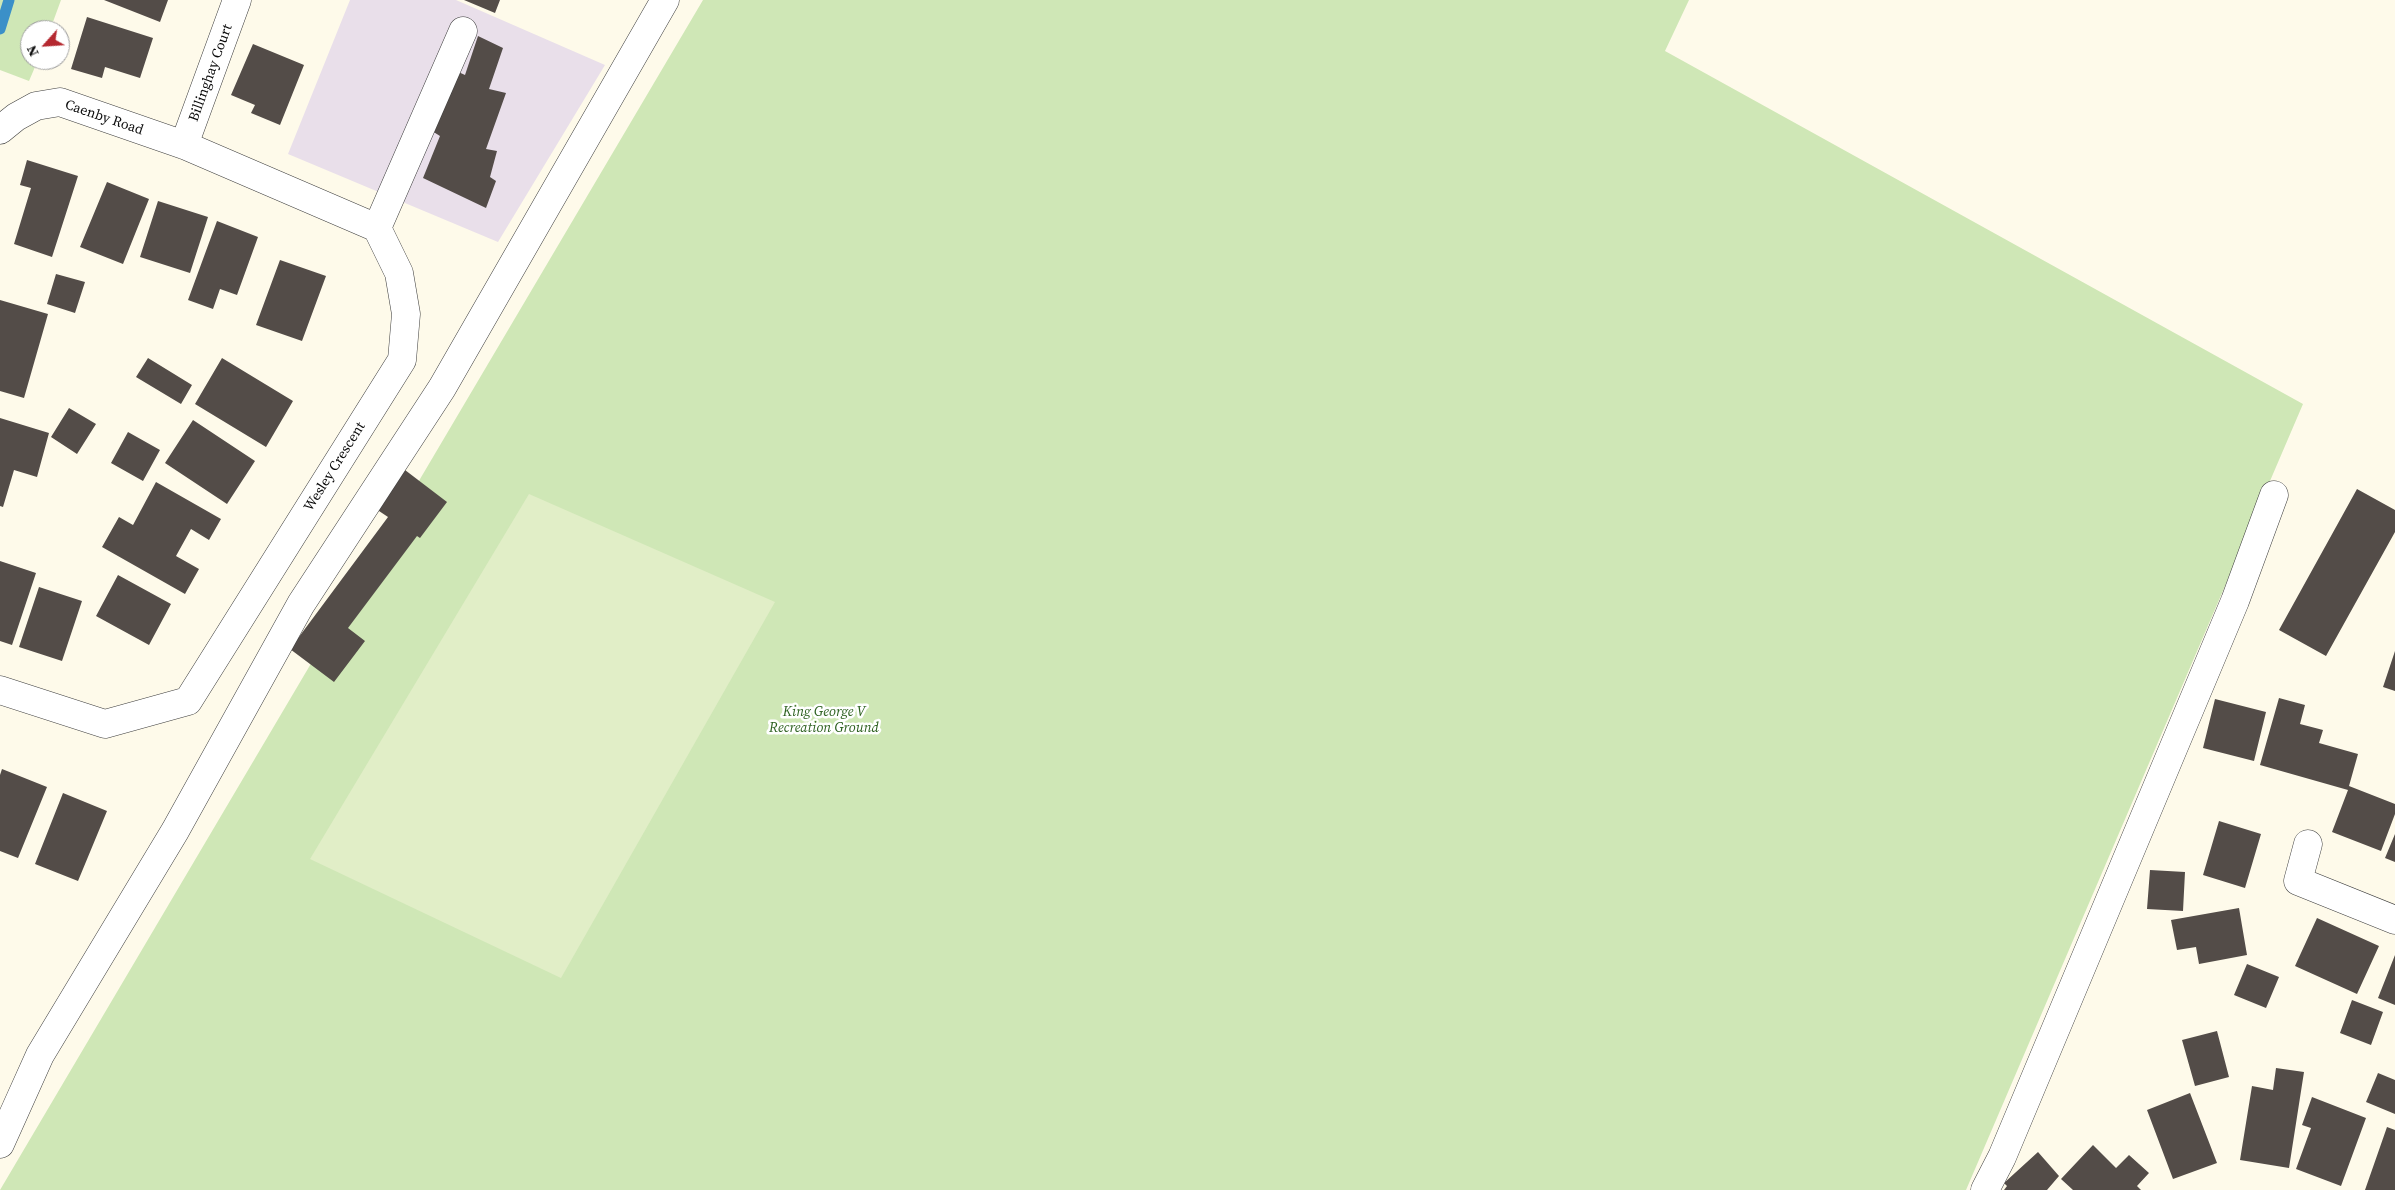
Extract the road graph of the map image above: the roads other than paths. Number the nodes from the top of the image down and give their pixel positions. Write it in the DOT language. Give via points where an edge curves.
graph roads {
  1 [pos="237,0"];
  2 [pos="665,0"];
  3 [pos="463,31"];
  4 [pos="0,130"];
  5 [pos="184,145"];
  6 [pos="376,228"];
  7 [pos="2274,495"];
  8 [pos="0,690"];
  9 [pos="2308,844"];
  10 [pos="2395,920"];
  11 [pos="0,1144"];
  12 [pos="1985,1190"];
  1 -- 5 [label="street, Billinghay Court"];
  2 -- 11 [label="street" via="442,388 301,604 174,830 40,1055"];
  3 -- 6 [label="street"];
  4 -- 5 [label="street, Caenby Road" via="36,106 60,102"];
  5 -- 6 [label="street"];
  6 -- 8 [label="street, Wesley Crescent" via="399,273 406,314 402,360 188,701 105,724"];
  7 -- 12 [label="street" via="2235,601 2002,1157"];
  9 -- 10 [label="street" via="2298,881"];
}
